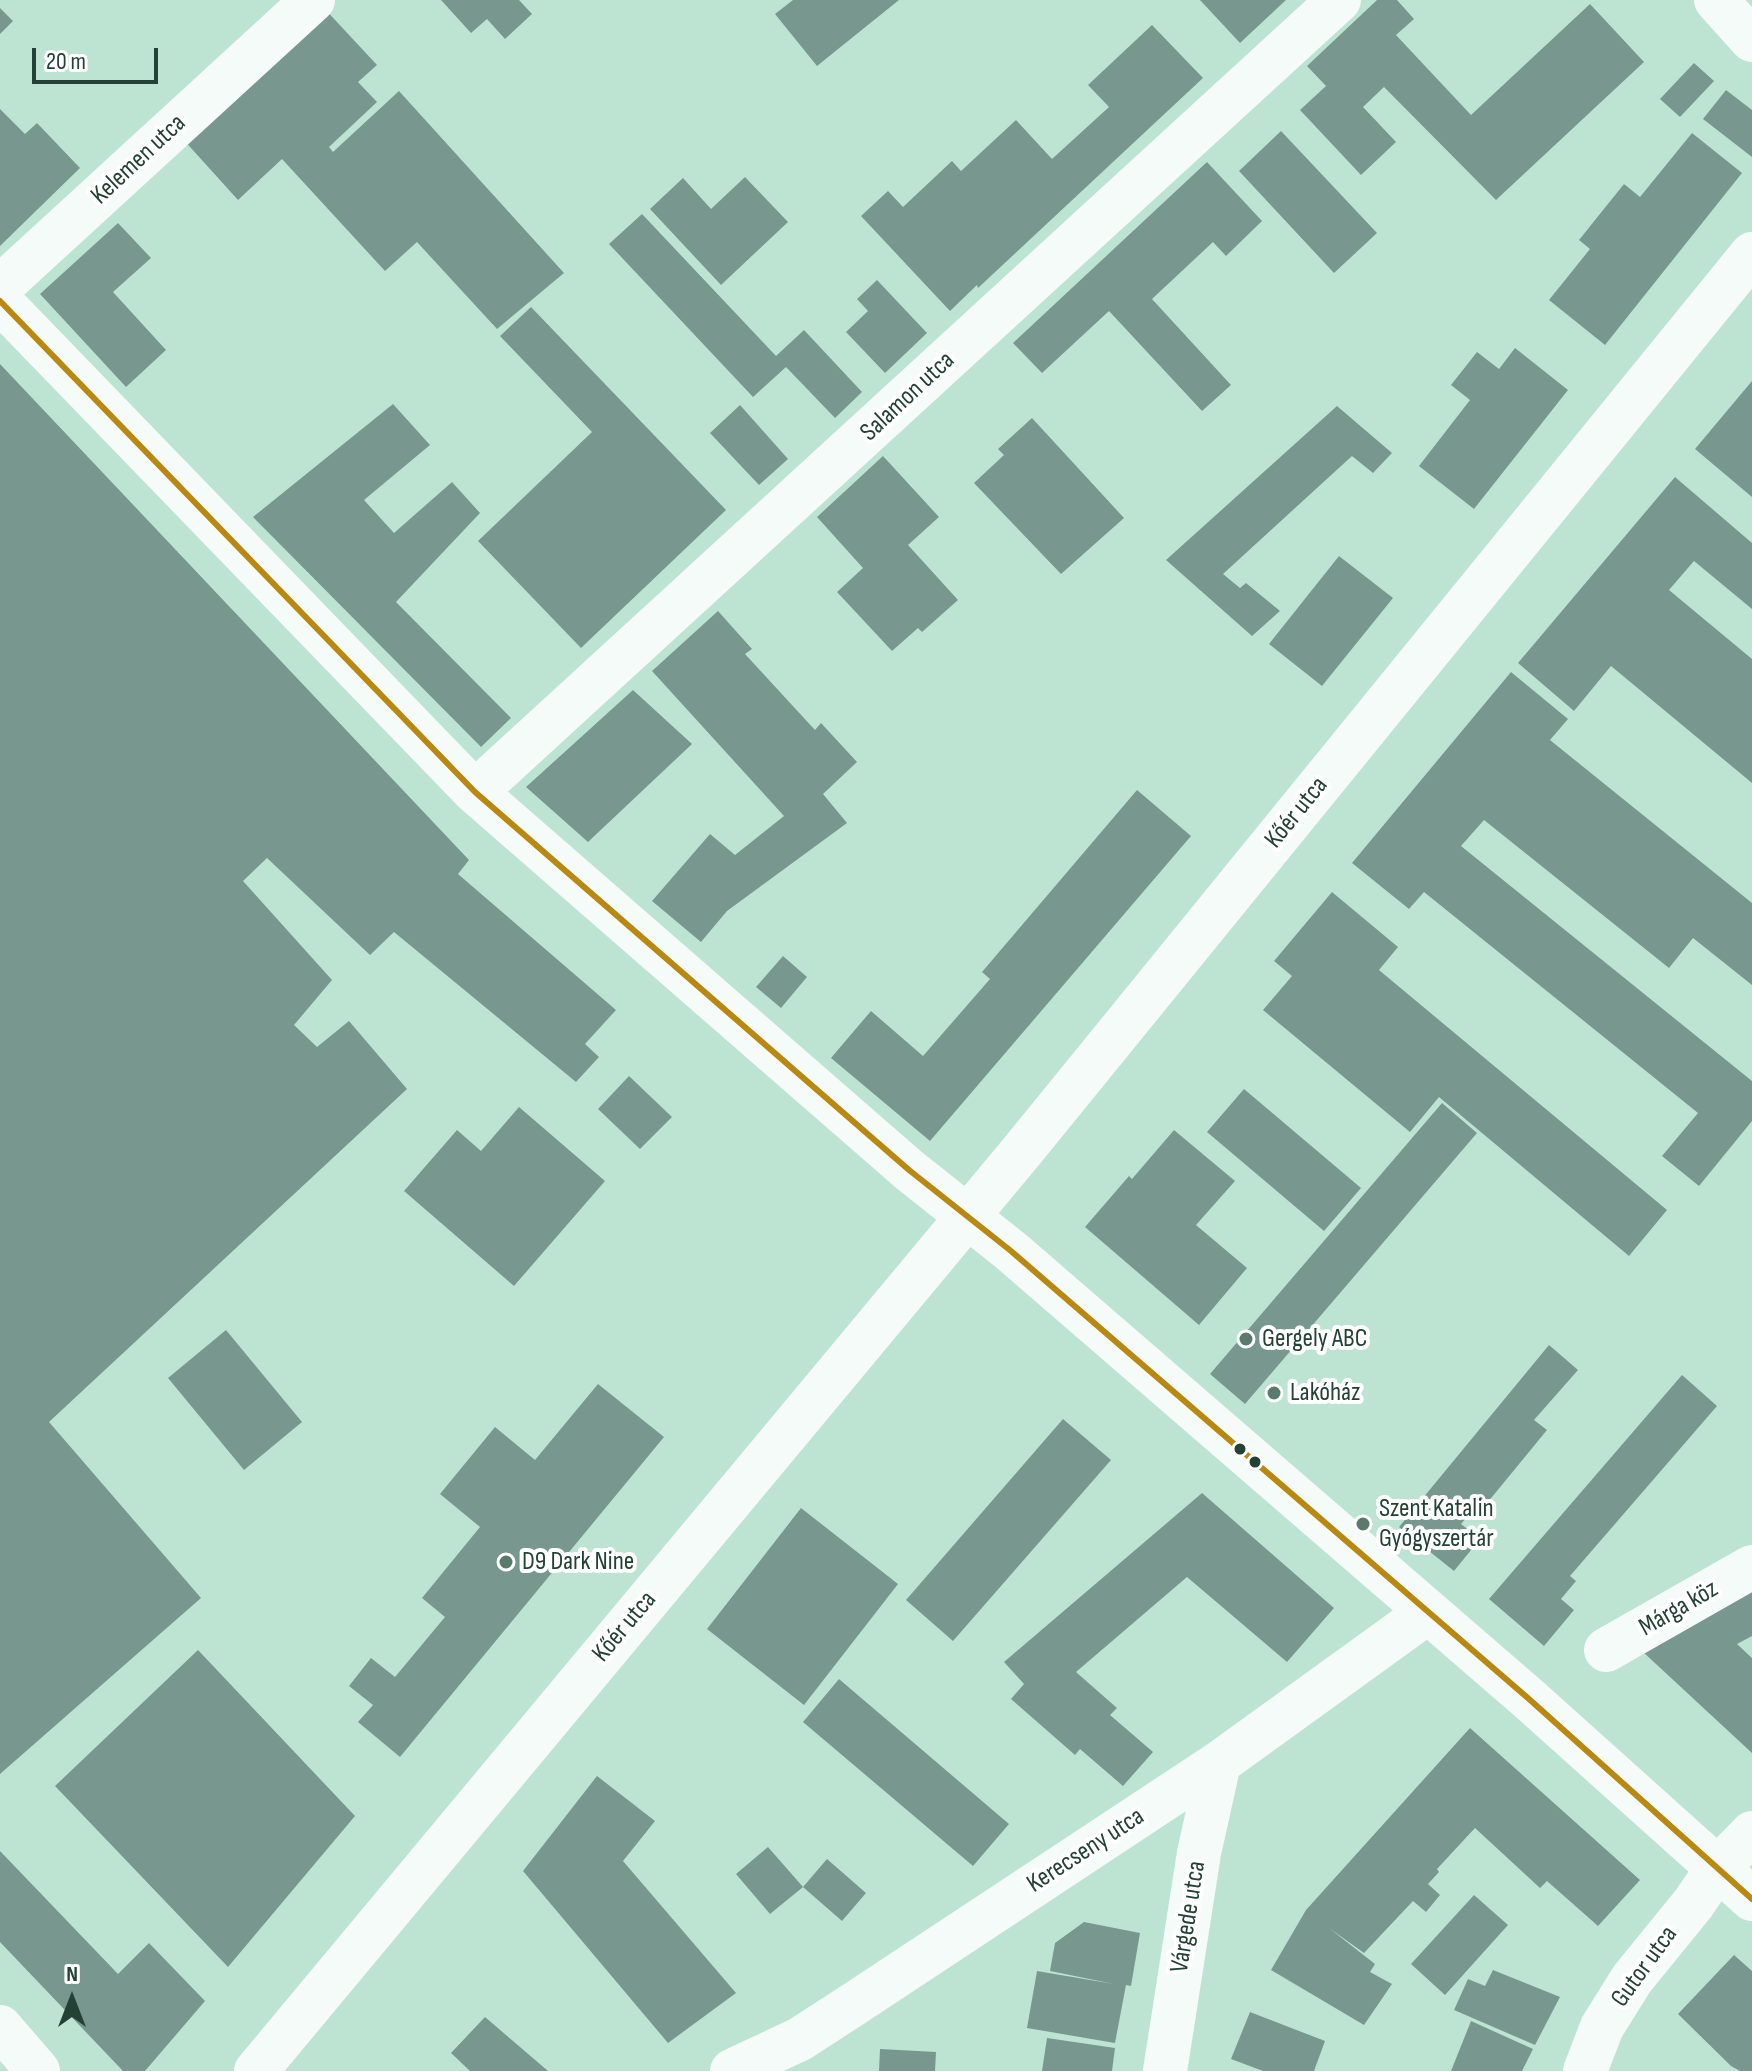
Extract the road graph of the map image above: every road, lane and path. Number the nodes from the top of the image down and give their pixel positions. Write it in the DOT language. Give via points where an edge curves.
graph roads {
  1 [pos="313,0"];
  2 [pos="1339,0"];
  3 [pos="1716,0"];
  4 [pos="1752,40"];
  5 [pos="1752,254"];
  6 [pos="0,287"];
  7 [pos="0,301"];
  8 [pos="475,792"];
  9 [pos="967,1217"];
  10 [pos="1752,1567"];
  11 [pos="1428,1612"];
  12 [pos="1606,1650"];
  13 [pos="1219,1763"];
  14 [pos="1752,1833"];
  15 [pos="1717,1869"];
  16 [pos="1752,1899"];
  17 [pos="0,2027"];
  18 [pos="800,2055"];
  19 [pos="38,2071"];
  20 [pos="256,2071"];
  21 [pos="732,2071"];
  22 [pos="1165,2071"];
  23 [pos="1585,2071"];
  1 -- 6 [label="street, Kelemen utca"];
  2 -- 8 [label="street, Salamon utca"];
  3 -- 4 [label="street"];
  5 -- 9 [label="street, Kőér utca"];
  7 -- 8 [label="street"];
  8 -- 9 [label="street"];
  9 -- 11 [label="street"];
  9 -- 20 [label="street, Kőér utca"];
  10 -- 12 [label="street, Márga köz"];
  11 -- 13 [label="street, Kerecseny utca"];
  11 -- 15 [label="street"];
  13 -- 18 [label="street, Kerecseny utca"];
  13 -- 22 [label="street, Várgede utca" via="1199,1853"];
  14 -- 15 [label="street, Gutor utca"];
  15 -- 16 [label="street"];
  15 -- 23 [label="street, Gutor utca" via="1632,1979 1602,2027"];
  17 -- 19 [label="street"];
  18 -- 21 [label="street, Kerecseny utca"];
}
